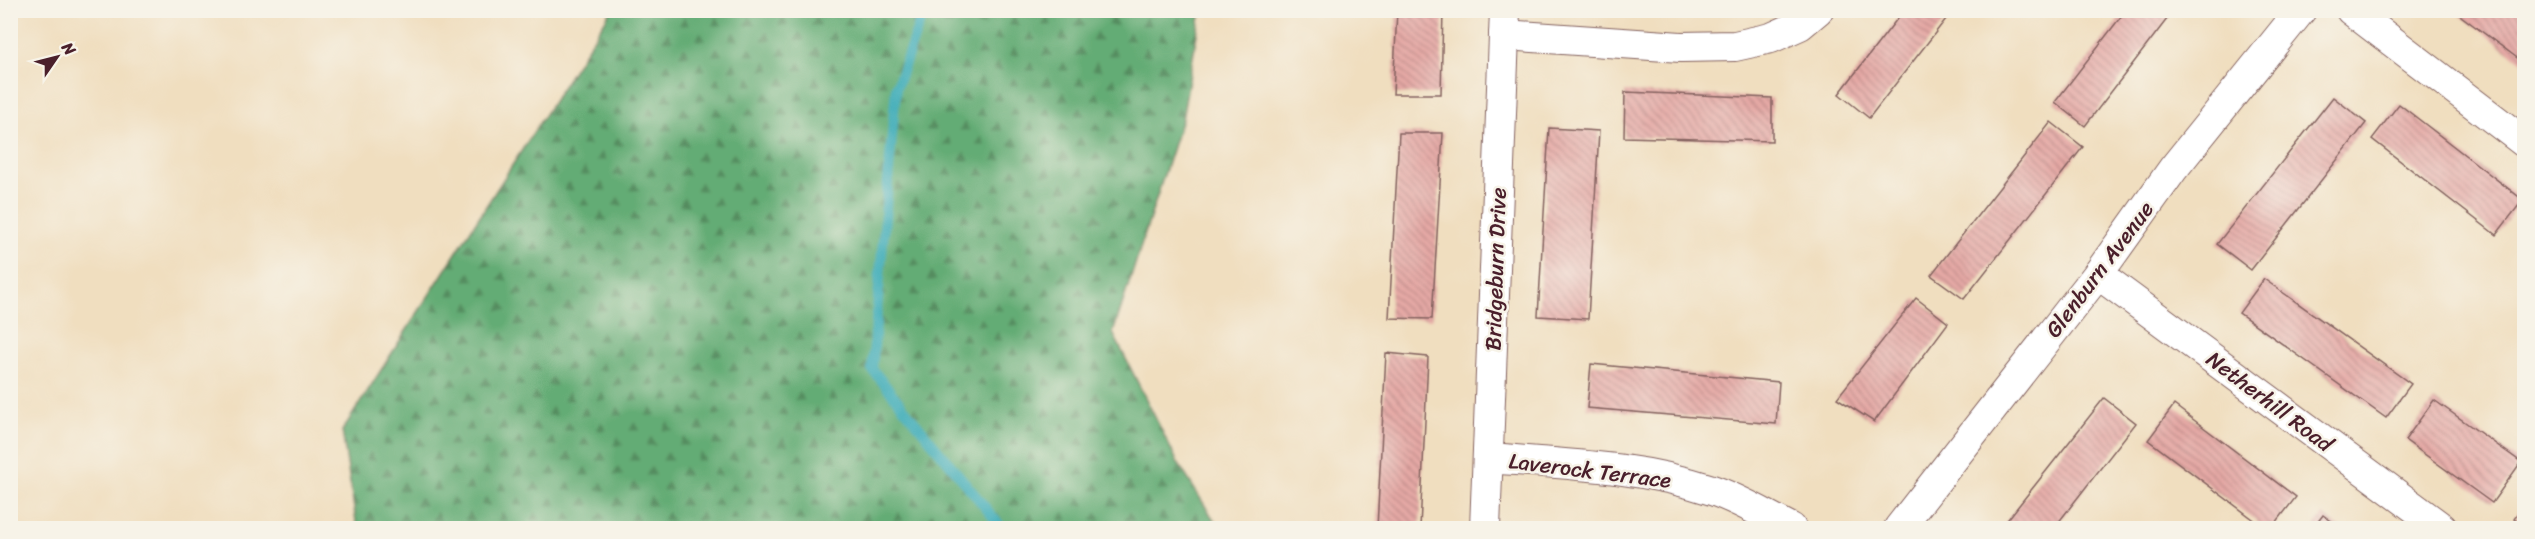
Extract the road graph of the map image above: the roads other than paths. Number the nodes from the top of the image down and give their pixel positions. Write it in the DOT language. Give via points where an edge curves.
graph roads {
  1 [pos="1818,10"];
  2 [pos="2301,10"];
  3 [pos="2350,10"];
  4 [pos="1504,22"];
  5 [pos="2524,142"];
  6 [pos="2098,274"];
  7 [pos="1488,458"];
  8 [pos="1485,528"];
  9 [pos="1791,528"];
  10 [pos="1899,528"];
  11 [pos="2442,528"];
  1 -- 4 [label="street" via="1800,25 1771,38 1735,46 1681,47"];
  2 -- 6 [label="street, Glenburn Avenue" via="2173,169"];
  3 -- 5 [label="street"];
  4 -- 7 [label="street, Bridgeburn Drive"];
  6 -- 10 [label="street, Glenburn Avenue"];
  6 -- 11 [label="street, Netherhill Road"];
  7 -- 8 [label="street, Bridgeburn Drive"];
  7 -- 9 [label="street, Laverock Terrace" via="1614,468 1667,477 1713,490"];
}
